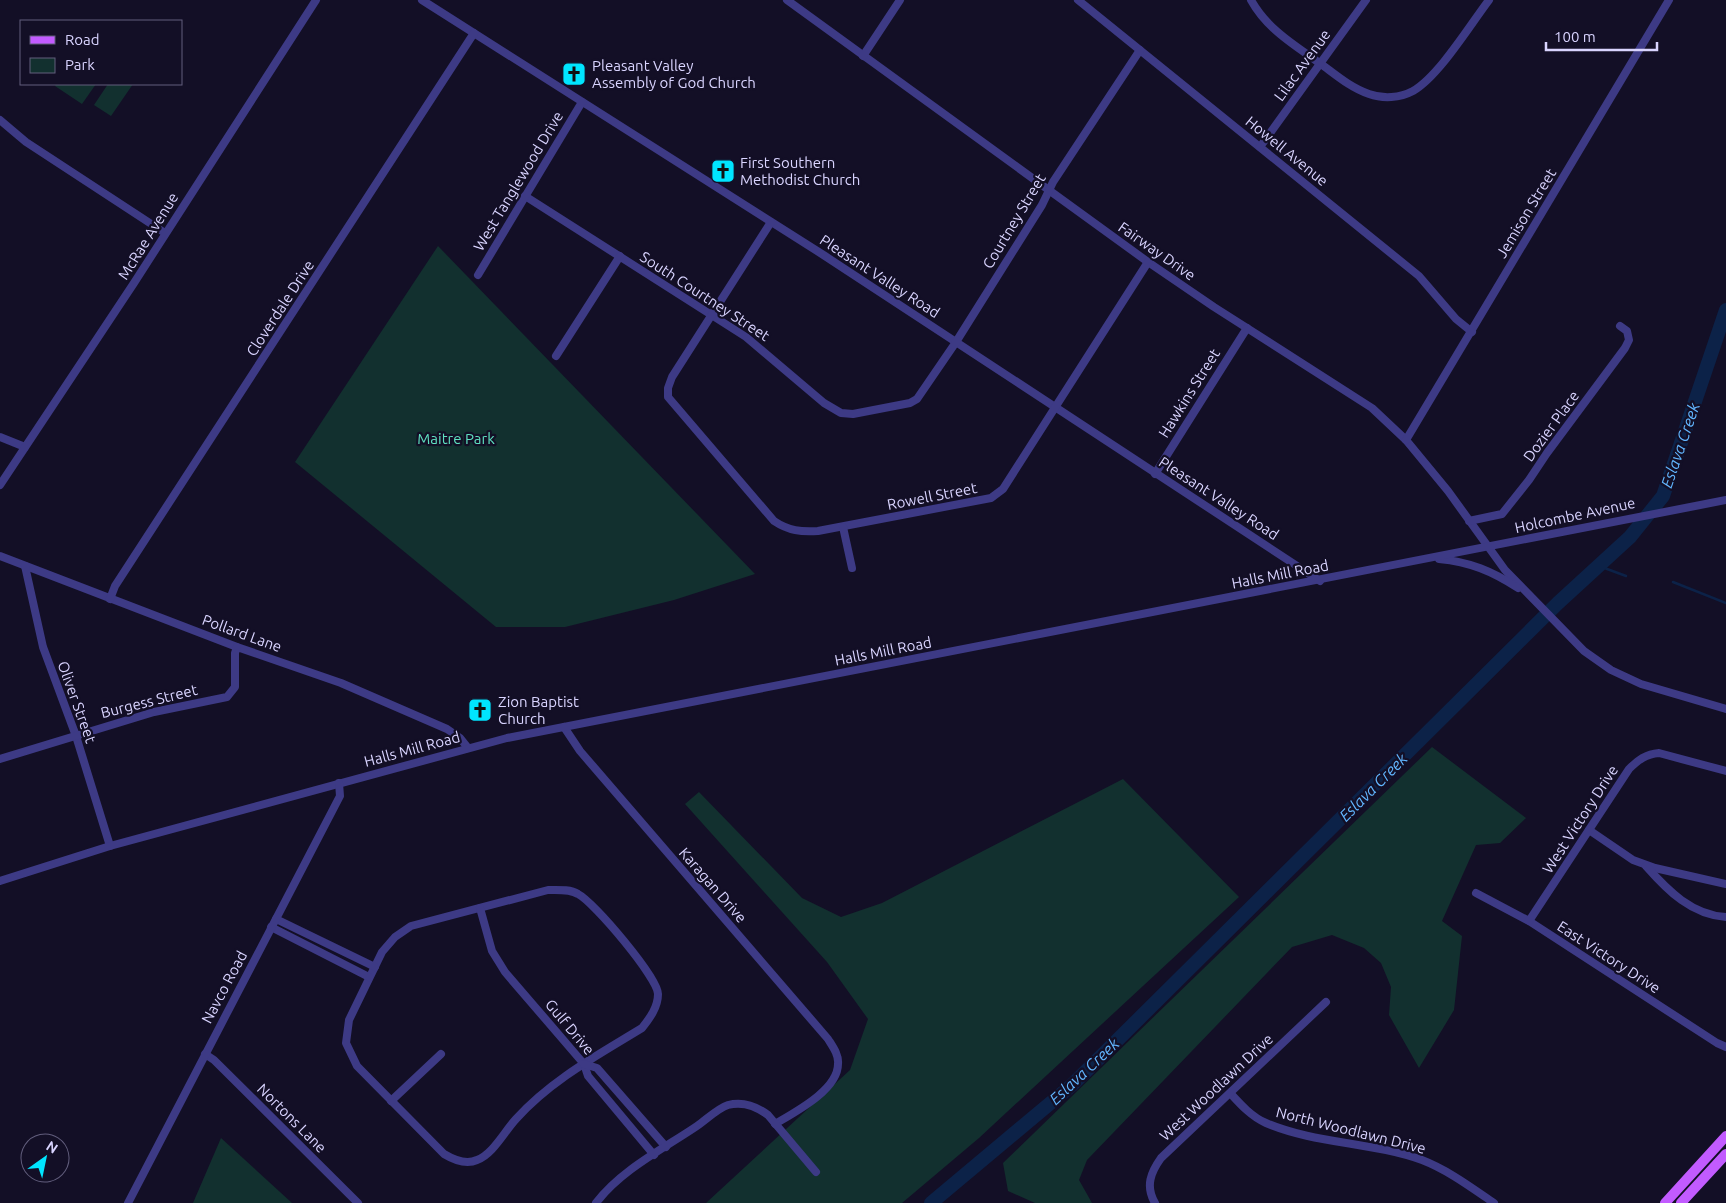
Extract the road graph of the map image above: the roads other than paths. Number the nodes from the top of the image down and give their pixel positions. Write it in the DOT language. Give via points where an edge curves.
graph roads {
  1 [pos="316,0"];
  2 [pos="422,0"];
  3 [pos="787,0"];
  4 [pos="900,0"];
  5 [pos="1251,0"];
  6 [pos="1366,0"];
  7 [pos="1489,0"];
  8 [pos="1669,0"];
  9 [pos="1081,1"];
  10 [pos="474,33"];
  11 [pos="1140,50"];
  12 [pos="863,56"];
  13 [pos="1320,63"];
  14 [pos="582,102"];
  15 [pos="0,120"];
  16 [pos="1260,147"];
  17 [pos="1048,191"];
  18 [pos="525,196"];
  19 [pos="771,222"];
  20 [pos="165,233"];
  21 [pos="620,256"];
  22 [pos="1148,262"];
  23 [pos="478,275"];
  24 [pos="711,314"];
  25 [pos="1620,326"];
  26 [pos="1247,328"];
  27 [pos="1472,332"];
  28 [pos="956,342"];
  29 [pos="556,356"];
  30 [pos="1055,408"];
  31 [pos="0,436"];
  32 [pos="1406,440"];
  33 [pos="25,447"];
  34 [pos="1155,474"];
  35 [pos="0,485"];
  36 [pos="1726,500"];
  37 [pos="1469,521"];
  38 [pos="843,527"];
  39 [pos="1488,546"];
  40 [pos="0,556"];
  41 [pos="1432,558"];
  42 [pos="25,566"];
  43 [pos="852,568"];
  44 [pos="1320,581"];
  45 [pos="1531,596"];
  46 [pos="110,598"];
  47 [pos="237,647"];
  48 [pos="1726,709"];
  49 [pos="564,727"];
  50 [pos="76,736"];
  51 [pos="468,748"];
  52 [pos="0,759"];
  53 [pos="1726,772"];
  54 [pos="339,783"];
  55 [pos="1589,830"];
  56 [pos="110,846"];
  57 [pos="1645,864"];
  58 [pos="0,881"];
  59 [pos="1726,884"];
  60 [pos="1476,893"];
  61 [pos="480,908"];
  62 [pos="1726,917"];
  63 [pos="276,919"];
  64 [pos="1529,922"];
  65 [pos="271,927"];
  66 [pos="374,967"];
  67 [pos="369,977"];
  68 [pos="1326,1002"];
  69 [pos="1726,1047"];
  70 [pos="205,1054"];
  71 [pos="441,1054"];
  72 [pos="584,1064"];
  73 [pos="1231,1094"];
  74 [pos="624,1100"];
  75 [pos="391,1101"];
  76 [pos="615,1108"];
  77 [pos="775,1124"];
  78 [pos="1726,1136"];
  79 [pos="666,1147"];
  80 [pos="1726,1154"];
  81 [pos="654,1155"];
  82 [pos="816,1172"];
  83 [pos="128,1203"];
  84 [pos="358,1203"];
  85 [pos="596,1203"];
  86 [pos="1155,1203"];
  87 [pos="1494,1203"];
  88 [pos="1665,1203"];
  89 [pos="1682,1203"];
  1 -- 20 [label="street, McRae Avenue"];
  2 -- 10 [label="street, Pleasant Valley Road"];
  3 -- 12 [label="street, Fairway Drive"];
  4 -- 12 [label="street"];
  5 -- 13 [label="street" via="1272,28"];
  6 -- 13 [label="street, Lilac Avenue"];
  7 -- 13 [label="street" via="1436,70 1414,90 1387,98 1370,94 1352,87"];
  8 -- 27 [label="street, Jemison Street"];
  9 -- 11 [label="street, Howell Avenue"];
  10 -- 14 [label="street, Pleasant Valley Road"];
  10 -- 46 [label="street, Cloverdale Drive"];
  11 -- 16 [label="street, Howell Avenue"];
  11 -- 17 [label="street, Courtney Street"];
  12 -- 17 [label="street, Fairway Drive"];
  13 -- 16 [label="street, Lilac Avenue"];
  14 -- 18 [label="street, West Tanglewood Drive"];
  14 -- 19 [label="street, Pleasant Valley Road"];
  15 -- 20 [label="street" via="26,142"];
  16 -- 27 [label="street, Howell Avenue" via="1419,276 1456,320"];
  17 -- 22 [label="street, Fairway Drive"];
  17 -- 28 [label="street, Courtney Street"];
  18 -- 21 [label="street, South Courtney Street"];
  18 -- 23 [label="street, West Tanglewood Drive"];
  19 -- 24 [label="street, Rowell Street"];
  19 -- 28 [label="street, Pleasant Valley Road"];
  20 -- 33 [label="street, McRae Avenue"];
  21 -- 24 [label="street, South Courtney Street"];
  21 -- 29 [label="street"];
  22 -- 26 [label="street, Fairway Drive"];
  22 -- 30 [label="street, Rowell Street"];
  24 -- 28 [label="street, South Courtney Street" via="746,336 824,404 841,413 853,414 910,403 923,392"];
  24 -- 38 [label="street, Rowell Street" via="672,377 668,397 774,521 800,532"];
  25 -- 37 [label="street, Dozier Place" via="1627,331 1629,340 1625,348 1529,480 1502,514"];
  26 -- 32 [label="street, Fairway Drive" via="1372,408"];
  26 -- 34 [label="street, Hawkins Street"];
  27 -- 32 [label="street, Jemison Street"];
  28 -- 30 [label="street, Pleasant Valley Road"];
  30 -- 34 [label="street, Pleasant Valley Road"];
  30 -- 38 [label="street, Rowell Street" via="1003,489 991,498"];
  31 -- 33 [label="street"];
  32 -- 37 [label="street, Fairway Drive"];
  33 -- 35 [label="street, McRae Avenue"];
  34 -- 44 [label="street, Pleasant Valley Road"];
  36 -- 39 [label="street, Holcombe Avenue"];
  37 -- 39 [label="street, Fairway Drive"];
  38 -- 43 [label="street"];
  39 -- 41 [label="street, Halls Mill Road"];
  39 -- 45 [label="street" via="1505,570"];
  40 -- 42 [label="street, Pollard Lane"];
  41 -- 44 [label="street, Halls Mill Road"];
  41 -- 45 [label="street" via="1481,567"];
  42 -- 46 [label="street, Pollard Lane"];
  42 -- 50 [label="street, Oliver Street" via="43,647"];
  44 -- 49 [label="street, Halls Mill Road"];
  45 -- 48 [label="street" via="1584,652 1612,670 1641,684"];
  46 -- 47 [label="street, Pollard Lane"];
  47 -- 50 [label="street, Burgess Street" via="235,687 227,697 154,712"];
  47 -- 51 [label="street, Pollard Lane" via="341,683 421,716 460,738"];
  49 -- 51 [label="street, Halls Mill Road"];
  49 -- 77 [label="street, Karagan Drive" via="580,751 828,1040 839,1062 838,1071 829,1086"];
  50 -- 52 [label="street, Burgess Street"];
  50 -- 56 [label="street, Oliver Street"];
  51 -- 54 [label="street, Halls Mill Road"];
  53 -- 55 [label="street, West Victory Drive" via="1673,756 1650,754 1629,769"];
  54 -- 56 [label="street, Halls Mill Road"];
  54 -- 63 [label="street, Navco Road" via="340,796"];
  55 -- 57 [label="street" via="1633,860"];
  55 -- 64 [label="street, West Victory Drive"];
  56 -- 58 [label="street, Halls Mill Road"];
  57 -- 59 [label="street"];
  57 -- 62 [label="street" via="1660,883 1681,900 1711,916"];
  60 -- 64 [label="street, East Victory Drive"];
  61 -- 66 [label="street" via="404,930 388,944"];
  61 -- 72 [label="street, Gulf Drive" via="492,951 505,972"];
  61 -- 72 [label="street" via="548,890 577,893 639,959 655,981 658,992 652,1015 642,1028"];
  63 -- 65 [label="street, Navco Road"];
  63 -- 66 [label="street"];
  64 -- 69 [label="street, East Victory Drive"];
  65 -- 67 [label="street"];
  65 -- 70 [label="street, Navco Road"];
  66 -- 67 [label="street"];
  67 -- 75 [label="street" via="349,1020 348,1051 357,1066"];
  68 -- 73 [label="street, West Woodlawn Drive"];
  70 -- 83 [label="street, Navco Road"];
  70 -- 84 [label="street, Nortons Lane"];
  71 -- 75 [label="street"];
  72 -- 74 [label="street" via="597,1068"];
  72 -- 75 [label="street" via="550,1086 490,1150 479,1160 470,1162 444,1154"];
  72 -- 76 [label="street, Gulf Drive" via="588,1076"];
  73 -- 86 [label="street, West Woodlawn Drive" via="1154,1167 1149,1180"];
  73 -- 87 [label="street, North Woodlawn Drive" via="1265,1122 1292,1132 1371,1146 1422,1160"];
  74 -- 76 [label="street"];
  74 -- 79 [label="street"];
  76 -- 81 [label="street, Gulf Drive"];
  77 -- 79 [label="street" via="758,1108 747,1104 727,1105"];
  77 -- 82 [label="street"];
  78 -- 88 [label="main road"];
  79 -- 81 [label="street"];
  80 -- 89 [label="main road"];
  81 -- 85 [label="street" via="616,1183"];
}
